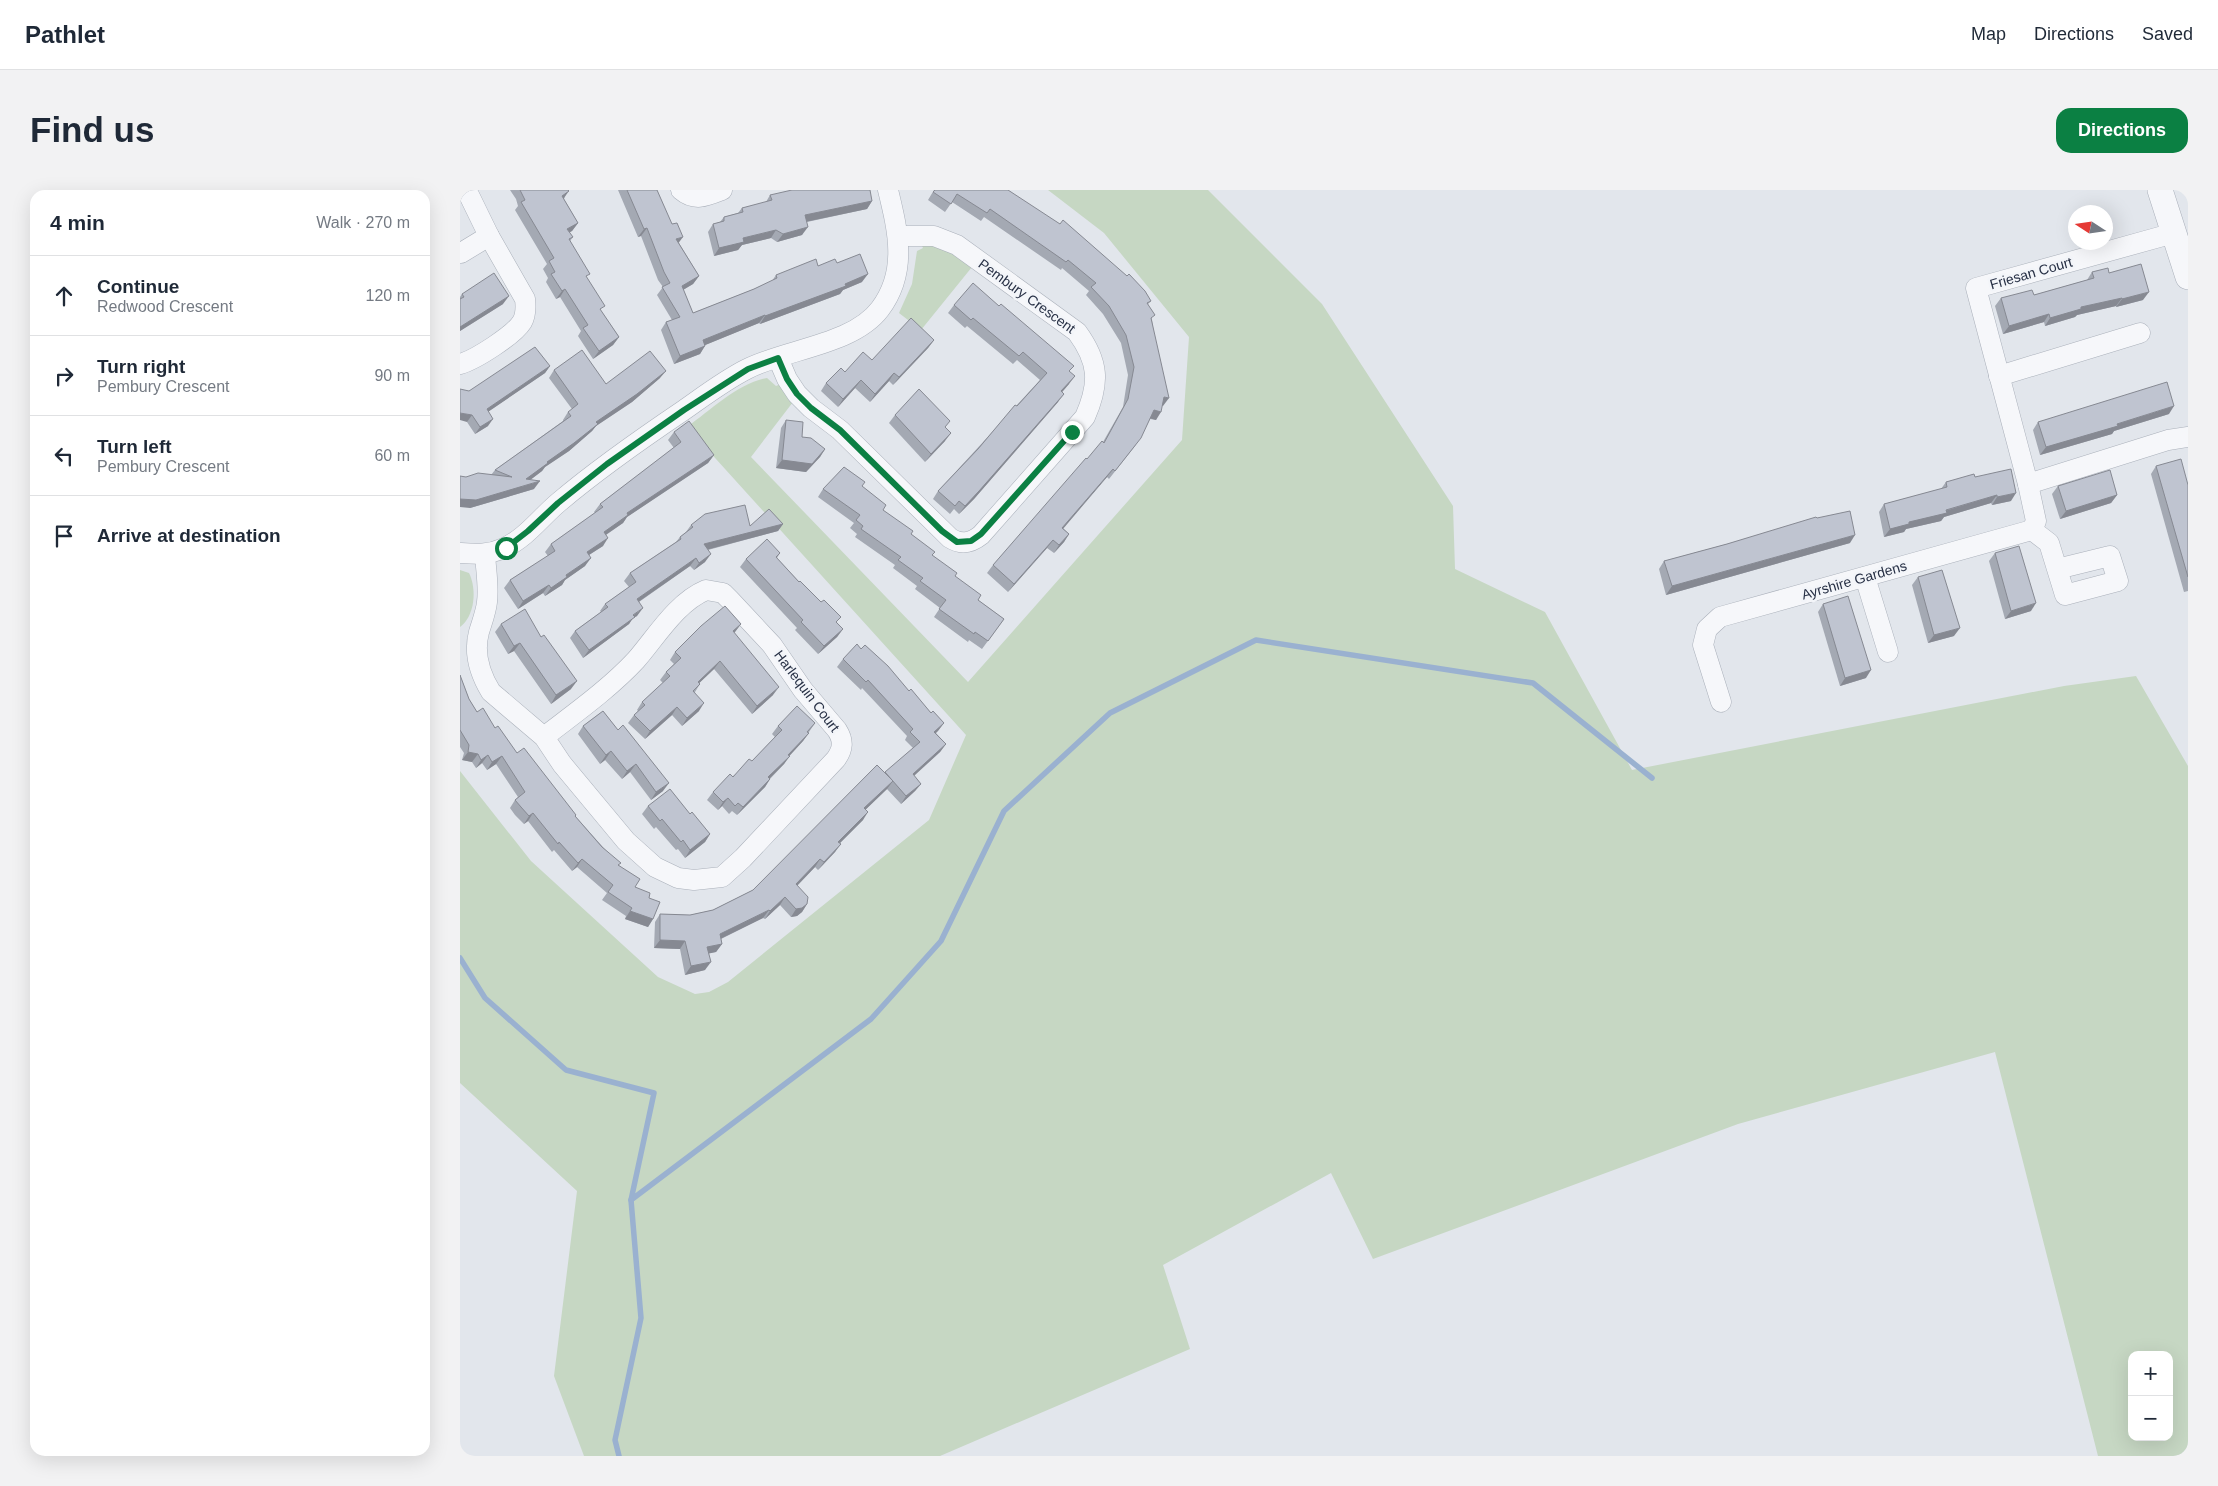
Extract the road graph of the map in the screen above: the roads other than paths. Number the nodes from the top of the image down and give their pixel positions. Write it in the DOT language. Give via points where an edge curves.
graph roads {
  1 [pos="681,190"];
  2 [pos="722,190"];
  3 [pos="888,190"];
  4 [pos="2160,190"];
  5 [pos="469,196"];
  6 [pos="2174,233"];
  7 [pos="489,236"];
  8 [pos="899,236"];
  9 [pos="461,253"];
  10 [pos="2188,277"];
  11 [pos="2140,333"];
  12 [pos="778,358"];
  13 [pos="460,364"];
  14 [pos="1999,376"];
  15 [pos="2188,423"];
  16 [pos="2188,437"];
  17 [pos="2168,440"];
  18 [pos="2028,484"];
  19 [pos="2032,530"];
  20 [pos="460,554"];
  21 [pos="485,555"];
  22 [pos="2057,569"];
  23 [pos="1865,577"];
  24 [pos="1888,652"];
  25 [pos="1721,702"];
  26 [pos="544,737"];
  1 -- 2 [label="street" via="703,198"];
  3 -- 8 [label="street"];
  4 -- 6 [label="street"];
  5 -- 7 [label="street"];
  6 -- 10 [label="street"];
  6 -- 14 [label="street, Friesan Court" via="1976,288"];
  7 -- 9 [label="street"];
  7 -- 13 [label="street" via="519,287 526,309 518,328"];
  8 -- 12 [label="street" via="897,274 891,291 869,322 852,332"];
  8 -- 12 [label="street, Pembury Crescent" via="934,236 957,245 1077,332 1089,348 1095,367 1093,399 1085,417 981,534 965,543 950,538 840,430 804,401 787,379"];
  11 -- 14 [label="street"];
  12 -- 21 [label="street" via="748,369 684,410 607,464 506,548"];
  14 -- 18 [label="street"];
  15 -- 17 [label="street"];
  16 -- 17 [label="street"];
  17 -- 18 [label="street"];
  18 -- 19 [label="street" via="2036,521"];
  19 -- 22 [label="street" via="2049,543"];
  19 -- 23 [label="street, Ayrshire Gardens"];
  20 -- 21 [label="street"];
  21 -- 26 [label="street, Harlequin Court" via="487,602 478,636 480,671 491,692"];
  23 -- 24 [label="street"];
  23 -- 25 [label="street, Ayrshire Gardens" via="1720,617 1707,629 1703,645"];
  26 -- 26 [label="street, Harlequin Court" via="608,687 636,660 657,632 693,597 706,590 723,593 772,645 803,690 837,730 842,745 836,759 732,868 722,877 694,880 665,873 643,858 606,818"];
}
